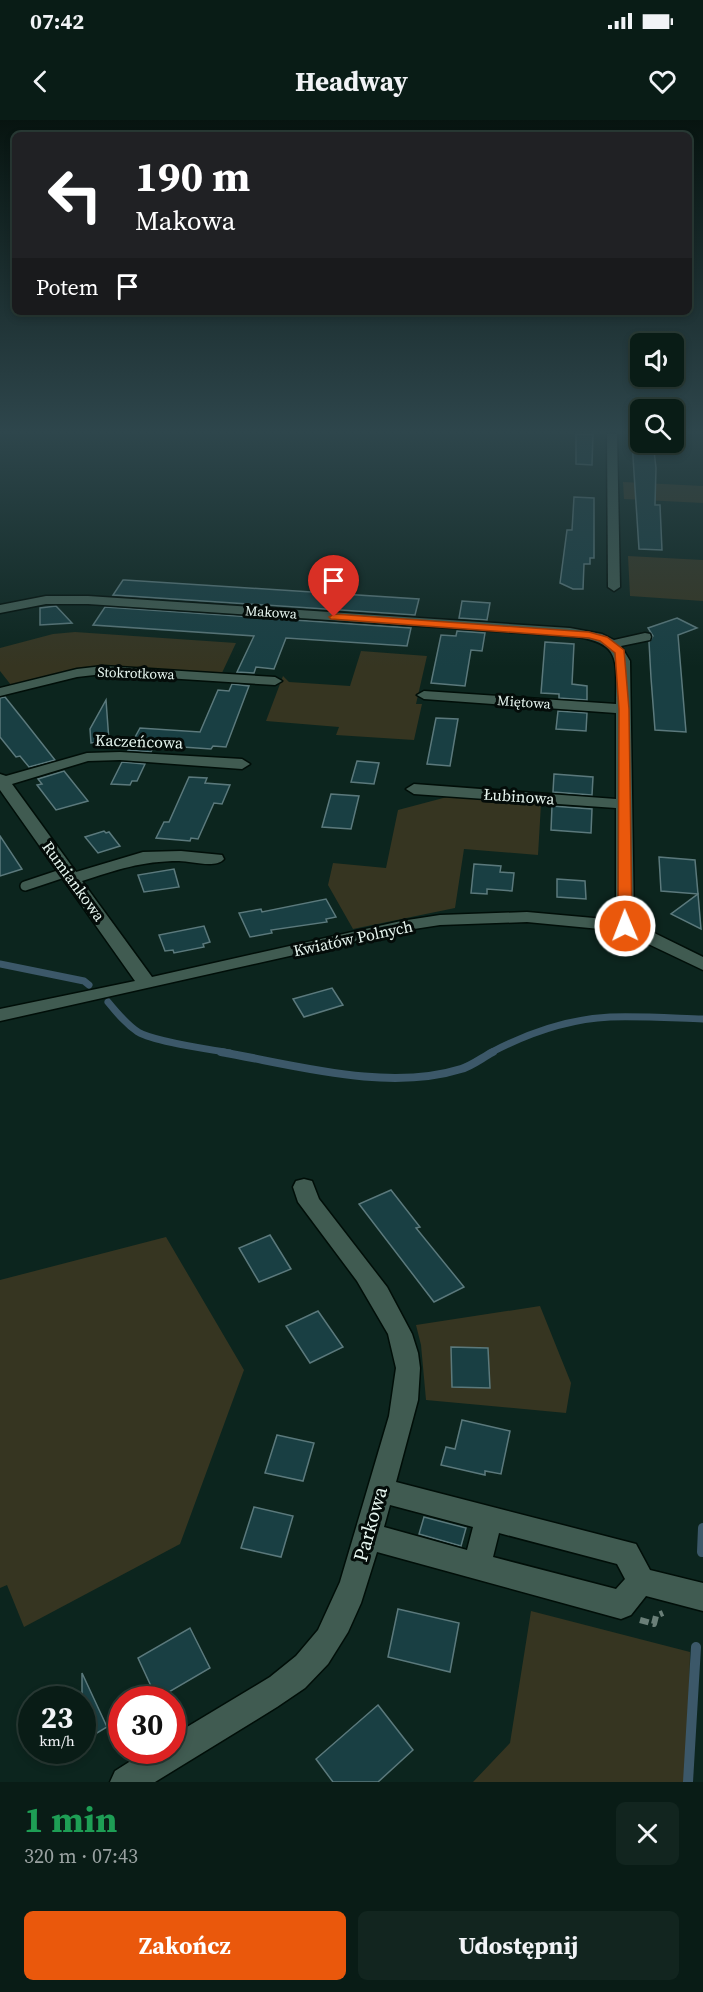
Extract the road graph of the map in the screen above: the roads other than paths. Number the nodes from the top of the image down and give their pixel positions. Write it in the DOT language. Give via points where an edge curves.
graph roads {
  1 [pos="613,512"];
  2 [pos="614,587"];
  3 [pos="0,609"];
  4 [pos="645,636"];
  5 [pos="612,644"];
  6 [pos="275,681"];
  7 [pos="0,692"];
  8 [pos="424,695"];
  9 [pos="624,709"];
  10 [pos="242,764"];
  11 [pos="1,781"];
  12 [pos="414,789"];
  13 [pos="624,804"];
  14 [pos="216,859"];
  15 [pos="69,875"];
  16 [pos="25,886"];
  17 [pos="625,926"];
  18 [pos="703,964"];
  19 [pos="147,984"];
  20 [pos="0,1015"];
  21 [pos="304,1188"];
  22 [pos="380,1490"];
  23 [pos="489,1518"];
  24 [pos="368,1536"];
  25 [pos="477,1567"];
  26 [pos="641,1581"];
  27 [pos="703,1598"];
  28 [pos="126,1782"];
  1 -- 2 [label="street"];
  3 -- 5 [label="street, Makowa" via="46,600 88,600 532,630 589,635"];
  4 -- 5 [label="street"];
  5 -- 9 [label="street" via="623,661"];
  6 -- 7 [label="street, Stokrotkowa" via="103,670"];
  8 -- 9 [label="street, Miętowa"];
  9 -- 13 [label="street"];
  10 -- 11 [label="street, Kaczeńcowa" via="87,757"];
  11 -- 15 [label="street, Rumiankowa"];
  12 -- 13 [label="street, Łubinowa"];
  13 -- 17 [label="street"];
  14 -- 15 [label="street" via="143,857"];
  15 -- 16 [label="lane"];
  15 -- 19 [label="street, Rumiankowa"];
  17 -- 18 [label="street, Kwiatów Polnych"];
  17 -- 19 [label="street, Kwiatów Polnych" via="527,917 440,920 389,928"];
  19 -- 20 [label="street, Kwiatów Polnych"];
  21 -- 22 [label="street, Parkowa" via="309,1202 379,1295 407,1354 403,1410"];
  22 -- 23 [label="street"];
  22 -- 24 [label="street, Parkowa"];
  23 -- 25 [label="street"];
  23 -- 26 [label="street" via="626,1553"];
  24 -- 25 [label="street"];
  24 -- 28 [label="street, Parkowa" via="344,1609 327,1641 290,1682"];
  25 -- 26 [label="street" via="621,1605"];
  26 -- 27 [label="street"];
}
